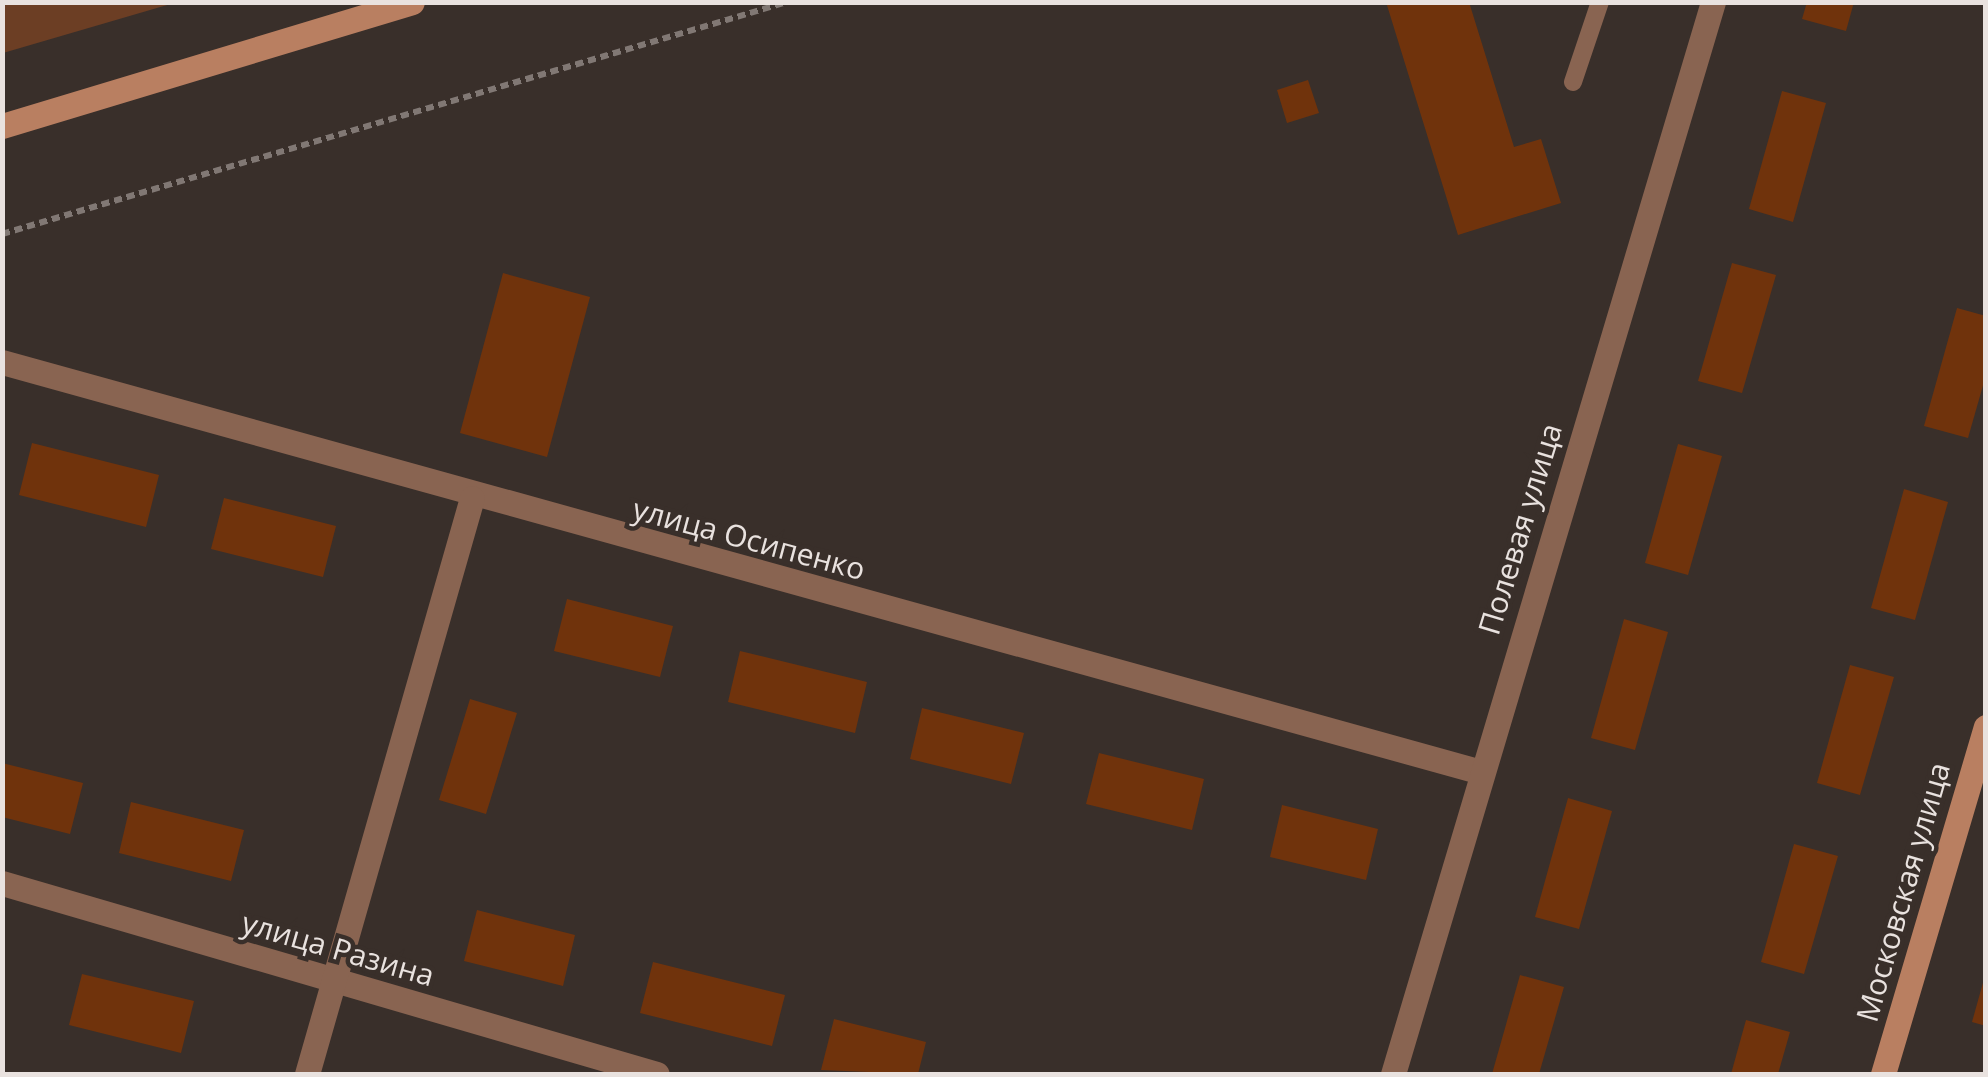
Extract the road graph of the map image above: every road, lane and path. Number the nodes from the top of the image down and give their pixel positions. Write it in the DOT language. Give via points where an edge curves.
graph roads {
  1 [pos="412,2"];
  2 [pos="787,2"];
  3 [pos="1600,2"];
  4 [pos="1713,2"];
  5 [pos="1572,82"];
  6 [pos="2,126"];
  7 [pos="2,234"];
  8 [pos="2,362"];
  9 [pos="472,498"];
  10 [pos="1986,727"];
  11 [pos="1480,772"];
  12 [pos="2,882"];
  13 [pos="335,983"];
  14 [pos="308,1074"];
  15 [pos="656,1074"];
  16 [pos="1393,1074"];
  17 [pos="1883,1074"];
  1 -- 6 [label="street"];
  2 -- 7 [label="path"];
  3 -- 5 [label="lane"];
  4 -- 11 [label="street, Полевая улица"];
  8 -- 9 [label="street, улица Осипенко"];
  9 -- 11 [label="street, улица Осипенко"];
  9 -- 13 [label="street"];
  10 -- 17 [label="street, Московская улица"];
  11 -- 16 [label="street, Полевая улица"];
  12 -- 13 [label="street, улица Разина"];
  13 -- 14 [label="street"];
  13 -- 15 [label="street, улица Разина"];
}
